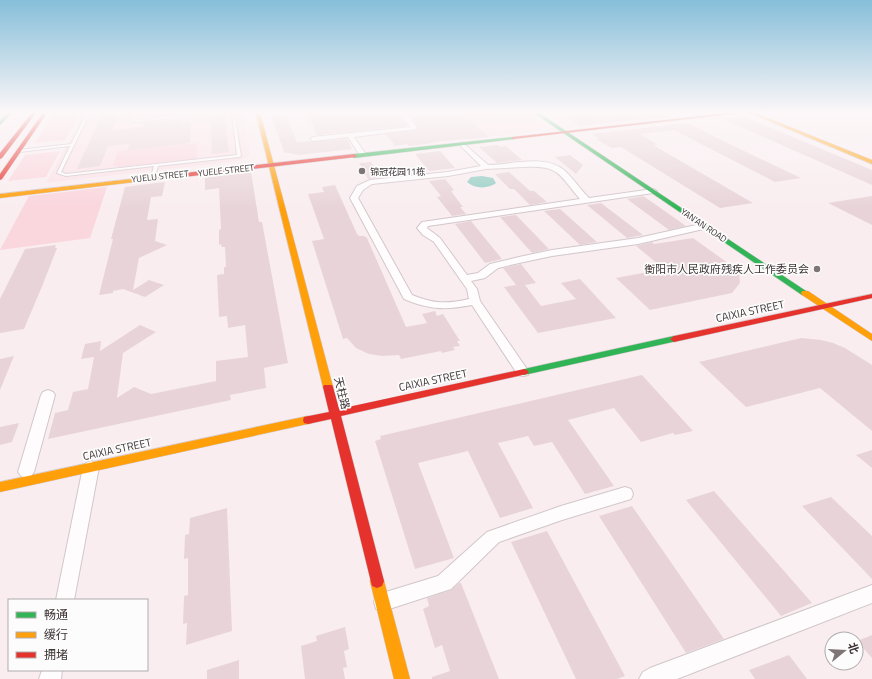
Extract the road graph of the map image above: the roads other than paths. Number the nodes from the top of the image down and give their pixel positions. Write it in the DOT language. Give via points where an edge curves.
graph roads {
  1 [pos="73,144"];
  2 [pos="462,144"];
  3 [pos="10,145"];
  4 [pos="23,145"];
  5 [pos="66,145"];
  6 [pos="237,145"];
  7 [pos="266,145"];
  8 [pos="356,145"];
  9 [pos="439,145"];
  10 [pos="455,145"];
  11 [pos="587,145"];
  12 [pos="588,145"];
  13 [pos="832,145"];
  14 [pos="20,149"];
  15 [pos="361,153"];
  16 [pos="0,157"];
  17 [pos="872,161"];
  18 [pos="271,164"];
  19 [pos="156,165"];
  20 [pos="486,167"];
  21 [pos="154,176"];
  22 [pos="0,178"];
  23 [pos="653,191"];
  24 [pos="0,192"];
  25 [pos="0,196"];
  26 [pos="586,200"];
  27 [pos="705,226"];
  28 [pos="464,279"];
  29 [pos="872,290"];
  30 [pos="872,296"];
  31 [pos="475,301"];
  32 [pos="826,303"];
  33 [pos="872,329"];
  34 [pos="872,338"];
  35 [pos="521,369"];
  36 [pos="48,395"];
  37 [pos="334,410"];
  38 [pos="91,467"];
  39 [pos="26,472"];
  40 [pos="0,478"];
  41 [pos="0,487"];
  42 [pos="625,494"];
  43 [pos="872,594"];
  44 [pos="65,599"];
  45 [pos="383,602"];
  46 [pos="402,679"];
  47 [pos="650,679"];
  1 -- 19 [label="lane" via="59,173 66,175"];
  2 -- 20 [label="street"];
  3 -- 16 [label="main road"];
  4 -- 14 [label="main road"];
  5 -- 14 [label="lane"];
  6 -- 19 [label="lane" via="239,156"];
  7 -- 18 [label="main road, 天柱路"];
  8 -- 15 [label="street"];
  9 -- 15 [label="main road, YUELU STREET"];
  10 -- 18 [label="main road, YUELE STREET"];
  11 -- 23 [label="main road, YAN'AN ROAD"];
  12 -- 32 [label="main road, YAN'AN ROAD"];
  13 -- 17 [label="main road"];
  14 -- 22 [label="main road"];
  15 -- 18 [label="main road, YUELU STREET"];
  18 -- 21 [label="main road, YUELU STREET"];
  18 -- 25 [label="main road, YUELE STREET"];
  18 -- 37 [label="main road, 天柱路"];
  19 -- 21 [label="lane"];
  20 -- 26 [label="street" via="542,164 551,166 559,169 577,193"];
  20 -- 31 [label="street" via="448,174 370,182 362,185 354,198 408,297 422,304 443,307"];
  21 -- 24 [label="main road, YUELU STREET"];
  23 -- 26 [label="street"];
  23 -- 27 [label="main road, YAN'AN ROAD"];
  26 -- 28 [label="street" via="425,224 422,228 437,240"];
  27 -- 28 [label="street" via="638,241 519,260 494,266 481,276"];
  27 -- 32 [label="main road, YAN'AN ROAD"];
  28 -- 31 [label="street" via="472,289"];
  29 -- 32 [label="main road, CAIXIA STREET"];
  30 -- 32 [label="main road, CAIXIA STREET"];
  31 -- 35 [label="street"];
  32 -- 33 [label="main road, YAN'AN ROAD"];
  32 -- 34 [label="main road, YAN'AN ROAD"];
  32 -- 35 [label="main road, CAIXIA STREET"];
  35 -- 37 [label="main road, CAIXIA STREET"];
  36 -- 39 [label="street"];
  37 -- 38 [label="main road, CAIXIA STREET"];
  37 -- 39 [label="main road, CAIXIA STREET"];
  37 -- 45 [label="main road, 天柱路"];
  38 -- 41 [label="main road, CAIXIA STREET"];
  38 -- 44 [label="street"];
  39 -- 40 [label="main road, CAIXIA STREET"];
  42 -- 45 [label="street" via="493,537 444,583"];
  43 -- 47 [label="street"];
  45 -- 46 [label="main road, 天柱路"];
}
